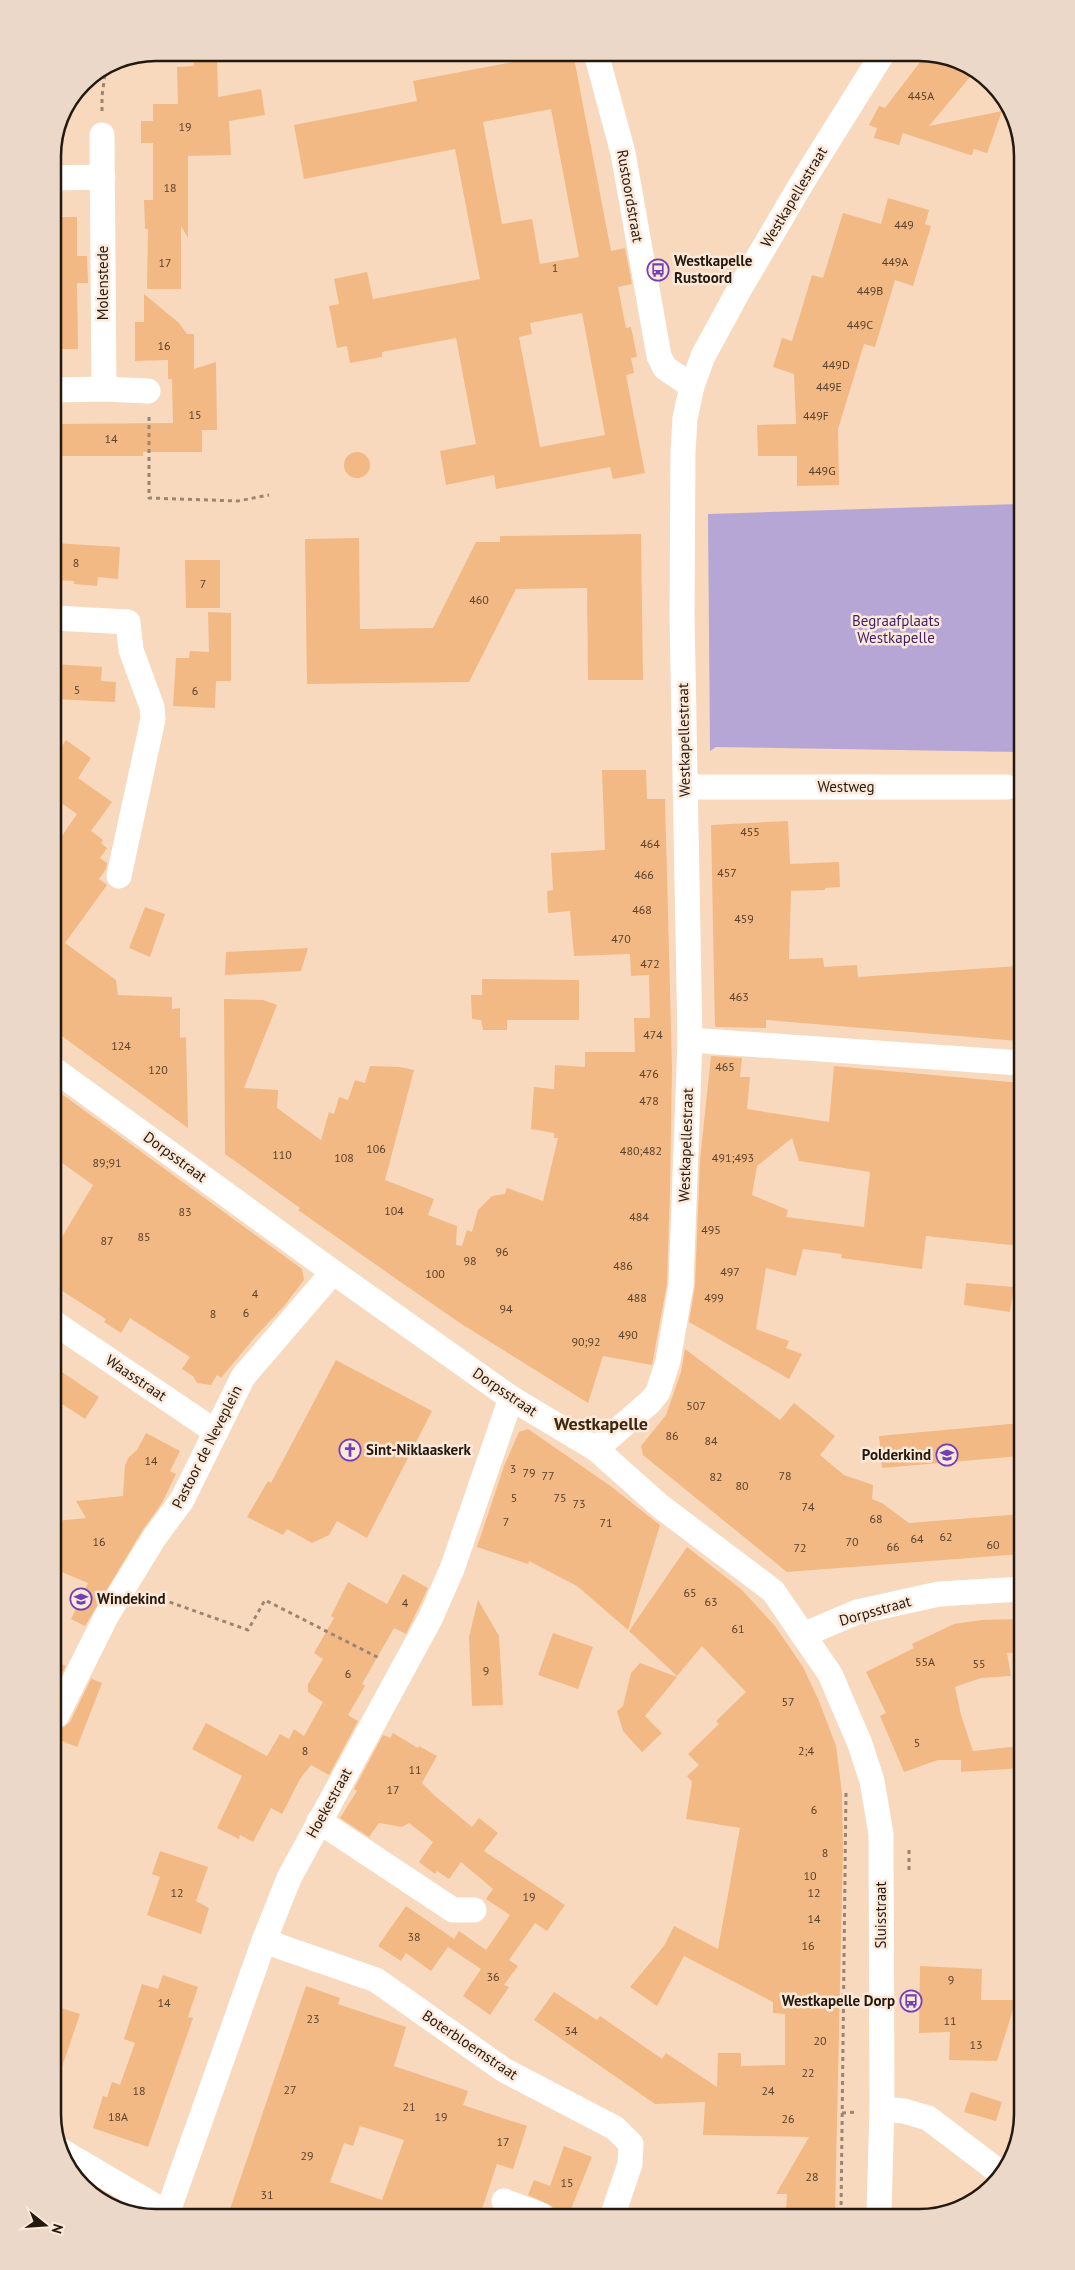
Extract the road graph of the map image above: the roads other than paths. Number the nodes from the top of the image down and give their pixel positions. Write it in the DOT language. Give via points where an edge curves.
graph roads {
  1 [pos="598,61"];
  2 [pos="878,61"];
  3 [pos="102,135"];
  4 [pos="103,177"];
  5 [pos="61,178"];
  6 [pos="692,386"];
  7 [pos="104,389"];
  8 [pos="61,390"];
  9 [pos="148,391"];
  10 [pos="61,618"];
  11 [pos="685,787"];
  12 [pos="1007,787"];
  13 [pos="118,876"];
  14 [pos="690,1040"];
  15 [pos="1014,1063"];
  16 [pos="61,1074"];
  17 [pos="333,1272"];
  18 [pos="61,1327"];
  19 [pos="511,1398"];
  20 [pos="216,1432"];
  21 [pos="596,1449"];
  22 [pos="1014,1590"];
  23 [pos="802,1636"];
  24 [pos="61,1707"];
  25 [pos="319,1821"];
  26 [pos="474,1910"];
  27 [pos="264,1941"];
  28 [pos="882,2109"];
  29 [pos="72,2157"];
  30 [pos="996,2169"];
  31 [pos="504,2201"];
  32 [pos="157,2209"];
  33 [pos="169,2209"];
  34 [pos="525,2209"];
  35 [pos="615,2209"];
  36 [pos="879,2209"];
  1 -- 6 [label="street, Rustoordstraat" via="623,152 659,356 665,368"];
  2 -- 6 [label="street, Westkapellestraat" via="739,290"];
  3 -- 4 [label="street, Molenstede"];
  4 -- 5 [label="street"];
  4 -- 7 [label="street, Molenstede"];
  6 -- 11 [label="street, Westkapellestraat" via="682,452"];
  7 -- 8 [label="street"];
  7 -- 9 [label="street"];
  10 -- 13 [label="street" via="128,622 131,650 152,707 153,719"];
  11 -- 12 [label="street, Westweg"];
  11 -- 14 [label="street, Westkapellestraat"];
  14 -- 15 [label="street"];
  14 -- 21 [label="street, Westkapellestraat" via="681,1285 668,1361 658,1392 650,1402"];
  16 -- 17 [label="street, Dorpsstraat"];
  17 -- 19 [label="street, Dorpsstraat"];
  17 -- 20 [label="street, Pastoor de Neveplein" via="243,1377"];
  18 -- 20 [label="street, Waasstraat"];
  19 -- 21 [label="street, Dorpsstraat"];
  19 -- 25 [label="street, Hoekestraat" via="452,1568 430,1619"];
  20 -- 24 [label="street, Pastoor de Neveplein" via="182,1500 154,1538 108,1615"];
  21 -- 23 [label="street, Dorpsstraat" via="660,1506 773,1591"];
  22 -- 23 [label="street, Dorpsstraat" via="939,1594 857,1612"];
  23 -- 28 [label="street, Sluisstraat" via="830,1674 860,1744 872,1782 881,1834"];
  25 -- 26 [label="street" via="454,1910"];
  25 -- 27 [label="street, Hoekestraat" via="289,1878"];
  27 -- 33 [label="street, Hoekestraat"];
  27 -- 35 [label="street, Boterbloemstraat" via="376,1980 504,2070 615,2128 631,2144 630,2164"];
  28 -- 30 [label="street" via="928,2118"];
  28 -- 36 [label="street, Sluisstraat"];
  29 -- 32 [label="street"];
  31 -- 34 [label="street"];
}
